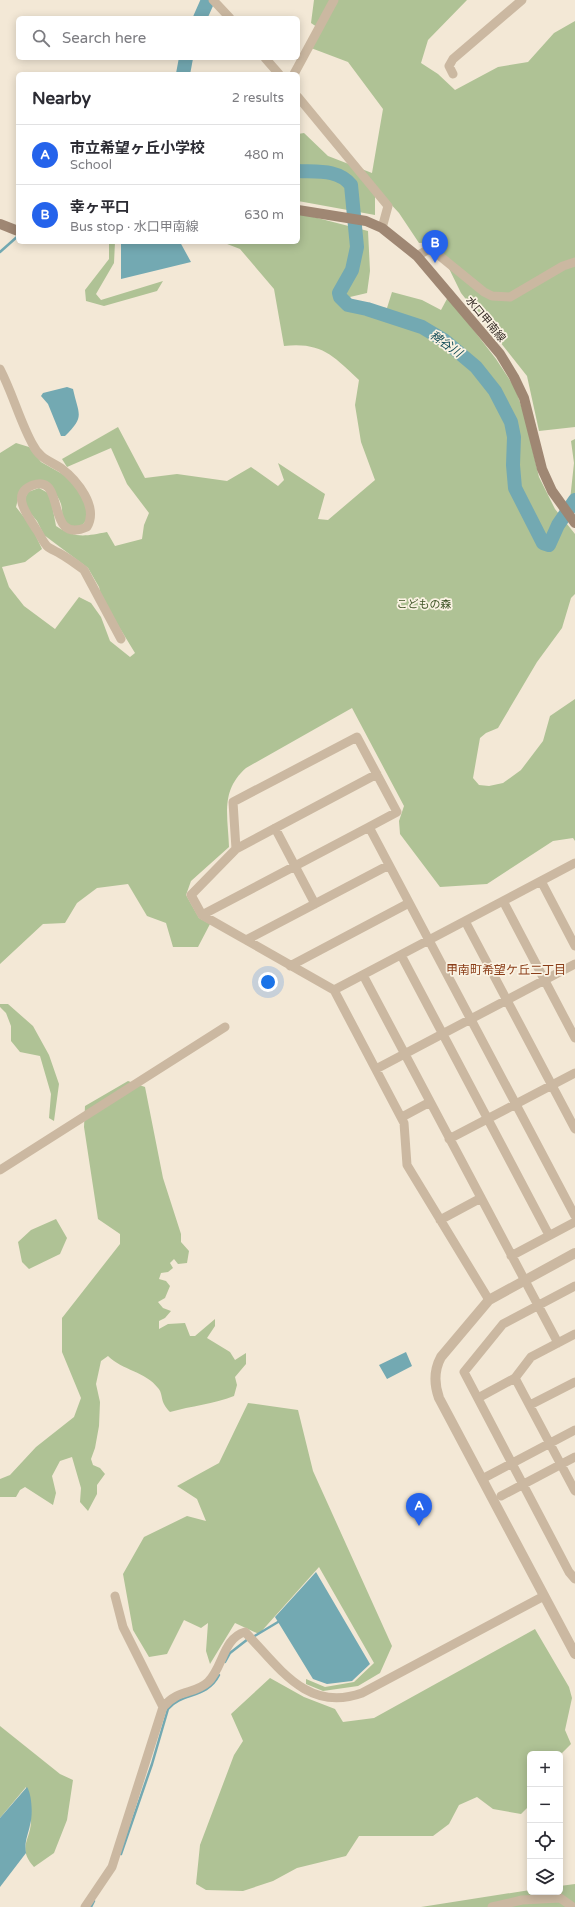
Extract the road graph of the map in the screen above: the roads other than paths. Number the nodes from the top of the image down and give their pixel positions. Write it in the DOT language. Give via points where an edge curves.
graph roads {
  1 [pos="214,0"];
  2 [pos="334,0"];
  3 [pos="522,0"];
  4 [pos="228,16"];
  5 [pos="267,60"];
  6 [pos="277,72"];
  7 [pos="295,72"];
  8 [pos="453,74"];
  9 [pos="300,99"];
  10 [pos="300,210"];
  11 [pos="0,224"];
  12 [pos="382,228"];
  13 [pos="16,230"];
  14 [pos="417,256"];
  15 [pos="575,262"];
  16 [pos="0,369"];
  17 [pos="574,522"];
  18 [pos="121,639"];
  19 [pos="377,774"];
  20 [pos="369,827"];
  21 [pos="275,828"];
  22 [pos="236,849"];
  23 [pos="575,863"];
  24 [pos="389,865"];
  25 [pos="295,866"];
  26 [pos="541,881"];
  27 [pos="503,901"];
  28 [pos="409,903"];
  29 [pos="315,904"];
  30 [pos="202,915"];
  31 [pos="465,921"];
  32 [pos="246,940"];
  33 [pos="429,940"];
  34 [pos="575,946"];
  35 [pos="401,955"];
  36 [pos="575,964"];
  37 [pos="290,966"];
  38 [pos="363,975"];
  39 [pos="544,980"];
  40 [pos="334,990"];
  41 [pos="506,1000"];
  42 [pos="471,1019"];
  43 [pos="225,1027"];
  44 [pos="443,1034"];
  45 [pos="575,1038"];
  46 [pos="405,1054"];
  47 [pos="376,1069"];
  48 [pos="575,1073"];
  49 [pos="552,1085"];
  50 [pos="430,1102"];
  51 [pos="516,1104"];
  52 [pos="402,1117"];
  53 [pos="488,1119"];
  54 [pos="575,1129"];
  55 [pos="450,1139"];
  56 [pos="0,1170"];
  57 [pos="481,1198"];
  58 [pos="575,1216"];
  59 [pos="440,1220"];
  60 [pos="575,1222"];
  61 [pos="549,1235"];
  62 [pos="575,1254"];
  63 [pos="511,1256"];
  64 [pos="525,1280"];
  65 [pos="575,1286"];
  66 [pos="488,1300"];
  67 [pos="538,1305"];
  68 [pos="575,1334"];
  69 [pos="558,1343"];
  70 [pos="515,1378"];
  71 [pos="575,1382"];
  72 [pos="478,1398"];
  73 [pos="530,1406"];
  74 [pos="575,1430"];
  75 [pos="550,1444"];
  76 [pos="575,1457"];
  77 [pos="512,1464"];
  78 [pos="561,1465"];
  79 [pos="482,1479"];
  80 [pos="524,1485"];
  81 [pos="575,1491"];
  82 [pos="501,1496"];
  83 [pos="575,1579"];
  84 [pos="115,1596"];
  85 [pos="544,1596"];
  86 [pos="575,1654"];
  87 [pos="163,1707"];
  88 [pos="84,1907"];
  89 [pos="492,1907"];
  90 [pos="573,1907"];
  1 -- 4 [label="street"];
  2 -- 7 [label="street"];
  3 -- 8 [label="street" via="453,59 449,66"];
  5 -- 6 [label="street"];
  9 -- 12 [label="street" via="388,206"];
  10 -- 12 [label="main road, 水口甲南線" via="366,221"];
  11 -- 13 [label="main road"];
  12 -- 14 [label="main road, 水口甲南線"];
  14 -- 15 [label="street" via="429,249 435,250 484,292 492,296 510,298 563,266"];
  14 -- 17 [label="main road, 水口甲南線" via="500,354 514,377 524,398 542,469 552,491"];
  16 -- 18 [label="street" via="33,446 41,457 62,469 77,484 89,504 92,515 87,527 73,531 66,528 60,522 52,494 47,487 40,485 32,486 26,491 22,497 22,506 47,547 84,570"];
  19 -- 20 [label="street" via="397,812"];
  19 -- 21 [label="street"];
  19 -- 22 [label="street" via="357,737 233,802"];
  20 -- 24 [label="street"];
  20 -- 25 [label="street"];
  21 -- 22 [label="street"];
  21 -- 25 [label="street"];
  22 -- 30 [label="street" via="191,895"];
  23 -- 26 [label="street"];
  24 -- 28 [label="street"];
  24 -- 29 [label="street"];
  25 -- 29 [label="street"];
  25 -- 30 [label="street"];
  26 -- 27 [label="street"];
  26 -- 34 [label="street"];
  27 -- 31 [label="street"];
  27 -- 39 [label="street"];
  28 -- 33 [label="street"];
  28 -- 37 [label="street"];
  29 -- 32 [label="street"];
  30 -- 32 [label="street"];
  31 -- 33 [label="street"];
  31 -- 41 [label="street"];
  32 -- 37 [label="street"];
  33 -- 35 [label="street"];
  33 -- 42 [label="street"];
  35 -- 38 [label="street"];
  35 -- 44 [label="street"];
  36 -- 39 [label="street"];
  37 -- 40 [label="street"];
  38 -- 40 [label="street"];
  38 -- 46 [label="street"];
  39 -- 41 [label="street"];
  39 -- 45 [label="street"];
  40 -- 47 [label="street"];
  41 -- 42 [label="street"];
  41 -- 49 [label="street"];
  42 -- 44 [label="street"];
  42 -- 51 [label="street"];
  43 -- 56 [label="street"];
  44 -- 46 [label="street"];
  44 -- 53 [label="street"];
  46 -- 47 [label="street"];
  46 -- 50 [label="street"];
  47 -- 52 [label="street"];
  48 -- 49 [label="street"];
  49 -- 51 [label="street"];
  49 -- 54 [label="street"];
  50 -- 52 [label="street"];
  50 -- 55 [label="street"];
  51 -- 53 [label="street"];
  51 -- 58 [label="street"];
  52 -- 59 [label="street" via="406,1131 407,1165"];
  53 -- 55 [label="street"];
  53 -- 61 [label="street"];
  55 -- 57 [label="street"];
  57 -- 59 [label="street"];
  57 -- 63 [label="street"];
  59 -- 66 [label="street"];
  60 -- 61 [label="street"];
  61 -- 63 [label="street"];
  62 -- 64 [label="street"];
  63 -- 64 [label="street"];
  64 -- 66 [label="street"];
  64 -- 67 [label="street"];
  65 -- 67 [label="street"];
  66 -- 79 [label="street" via="441,1357 436,1373 440,1398"];
  67 -- 69 [label="street"];
  67 -- 72 [label="street" via="503,1324 464,1372"];
  68 -- 69 [label="street"];
  69 -- 70 [label="street" via="531,1357"];
  70 -- 72 [label="street"];
  70 -- 73 [label="street"];
  71 -- 73 [label="street"];
  72 -- 77 [label="street"];
  73 -- 75 [label="street"];
  74 -- 75 [label="street"];
  75 -- 77 [label="street"];
  75 -- 78 [label="street"];
  76 -- 78 [label="street"];
  77 -- 79 [label="street"];
  77 -- 80 [label="street"];
  78 -- 80 [label="street"];
  78 -- 81 [label="street"];
  79 -- 85 [label="street"];
  80 -- 82 [label="street"];
  80 -- 83 [label="street"];
  84 -- 87 [label="street" via="123,1627"];
  85 -- 86 [label="street"];
  85 -- 87 [label="street" via="362,1693 345,1698 318,1696 299,1687 245,1632 239,1634 227,1648 208,1682 201,1687 178,1694"];
  87 -- 88 [label="street" via="112,1867"];
  89 -- 90 [label="street" via="522,1900 560,1898"];
}
